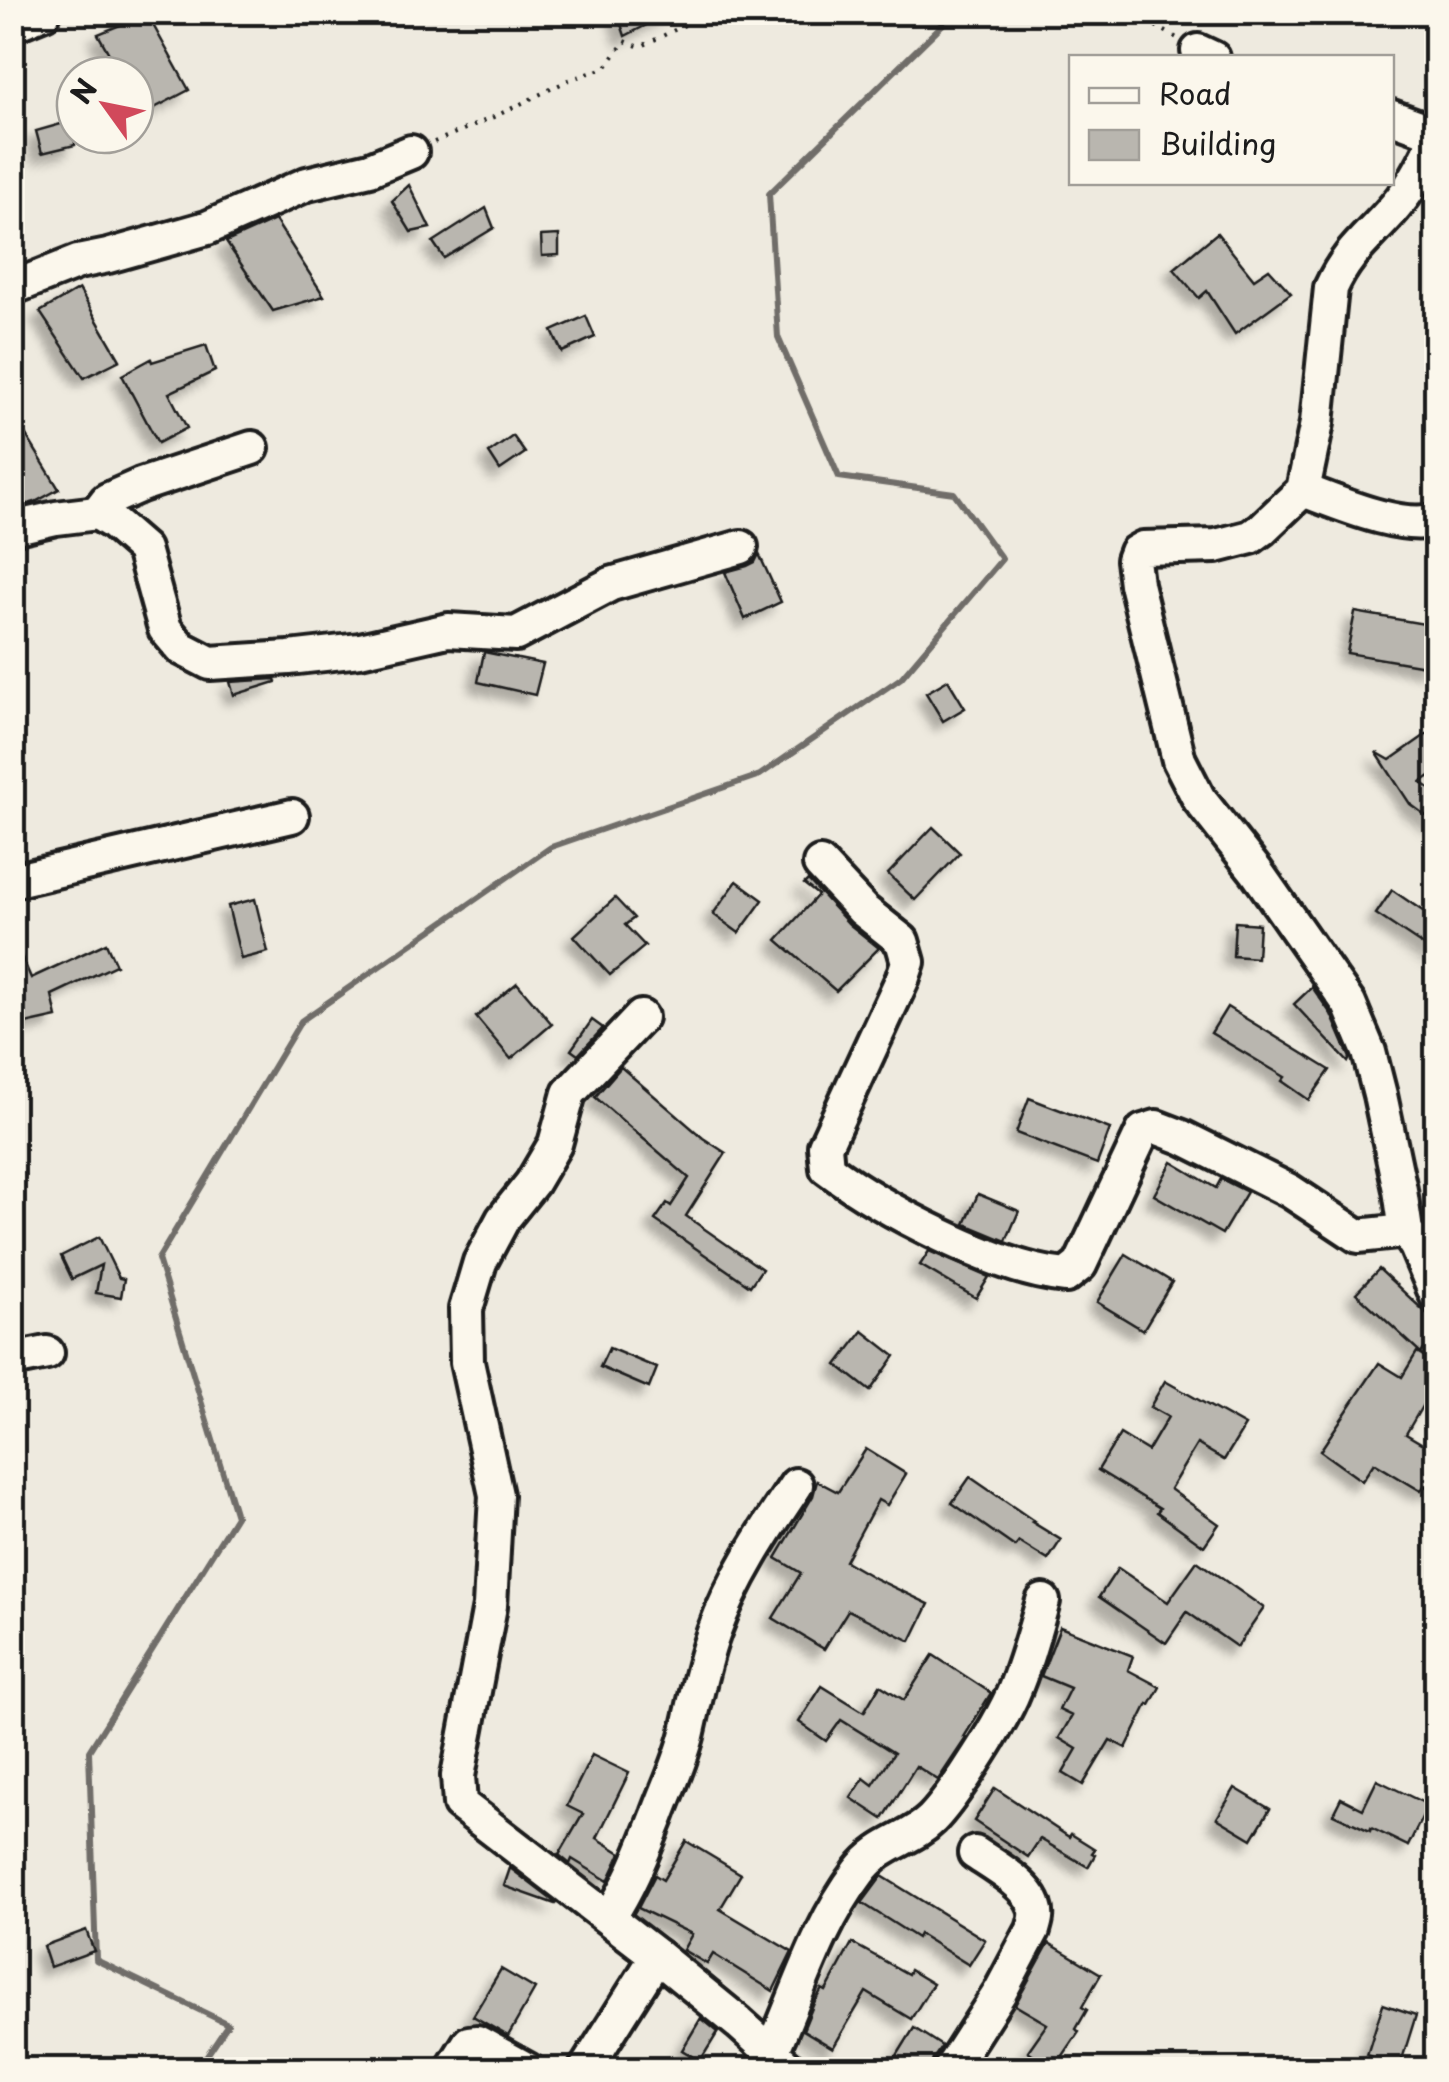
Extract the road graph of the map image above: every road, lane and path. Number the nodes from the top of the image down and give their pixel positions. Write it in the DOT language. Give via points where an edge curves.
graph roads {
  1 [pos="44,12"];
  2 [pos="710,12"];
  3 [pos="1116,12"];
  4 [pos="12,24"];
  5 [pos="1206,54"];
  6 [pos="1394,119"];
  7 [pos="1436,136"];
  8 [pos="411,152"];
  9 [pos="12,288"];
  10 [pos="252,448"];
  11 [pos="1304,490"];
  12 [pos="97,513"];
  13 [pos="1436,520"];
  14 [pos="12,528"];
  15 [pos="741,547"];
  16 [pos="292,816"];
  17 [pos="820,864"];
  18 [pos="12,881"];
  19 [pos="641,1017"];
  20 [pos="1406,1231"];
  21 [pos="1436,1294"];
  22 [pos="46,1353"];
  23 [pos="12,1360"];
  24 [pos="796,1485"];
  25 [pos="1043,1601"];
  26 [pos="975,1853"];
  27 [pos="610,1918"];
  28 [pos="657,1956"];
  29 [pos="781,2061"];
  30 [pos="452,2070"];
  31 [pos="528,2070"];
  32 [pos="584,2070"];
  33 [pos="950,2070"];
  1 -- 4 [label="street"];
  2 -- 8 [label="path" via="640,46 624,41 605,68"];
  3 -- 5 [label="path"];
  6 -- 7 [label="street"];
  7 -- 11 [label="street" via="1407,193 1352,252 1331,288"];
  8 -- 9 [label="street" via="307,184 206,228 78,262"];
  10 -- 12 [label="street" via="107,500"];
  11 -- 13 [label="street" via="1396,521"];
  11 -- 20 [label="street" via="1250,537 1216,546 1144,548 1134,555 1134,572 1179,760 1199,799 1343,994 1369,1052"];
  12 -- 14 [label="street"];
  12 -- 15 [label="street" via="143,548 165,629 181,648 210,664 360,650 448,630 516,634 610,584"];
  16 -- 18 [label="street"];
  17 -- 20 [label="street" via="902,942 908,962 825,1146 827,1168 844,1181 996,1258 1066,1276 1080,1264 1143,1131 1156,1126 1290,1191 1358,1236"];
  19 -- 27 [label="street" via="569,1092 556,1144 480,1262 466,1309 467,1362 496,1495 490,1606 458,1776 460,1804"];
  20 -- 21 [label="street"];
  22 -- 23 [label="street"];
  24 -- 27 [label="street" via="721,1614 679,1762 631,1883"];
  25 -- 29 [label="street" via="1012,1697 984,1748 930,1821 882,1849 844,1892 813,1950"];
  26 -- 33 [label="street" via="1030,1896 1036,1920"];
  27 -- 28 [label="street"];
  28 -- 29 [label="street"];
  28 -- 32 [label="street"];
  30 -- 31 [label="street" via="476,2042"];
}
